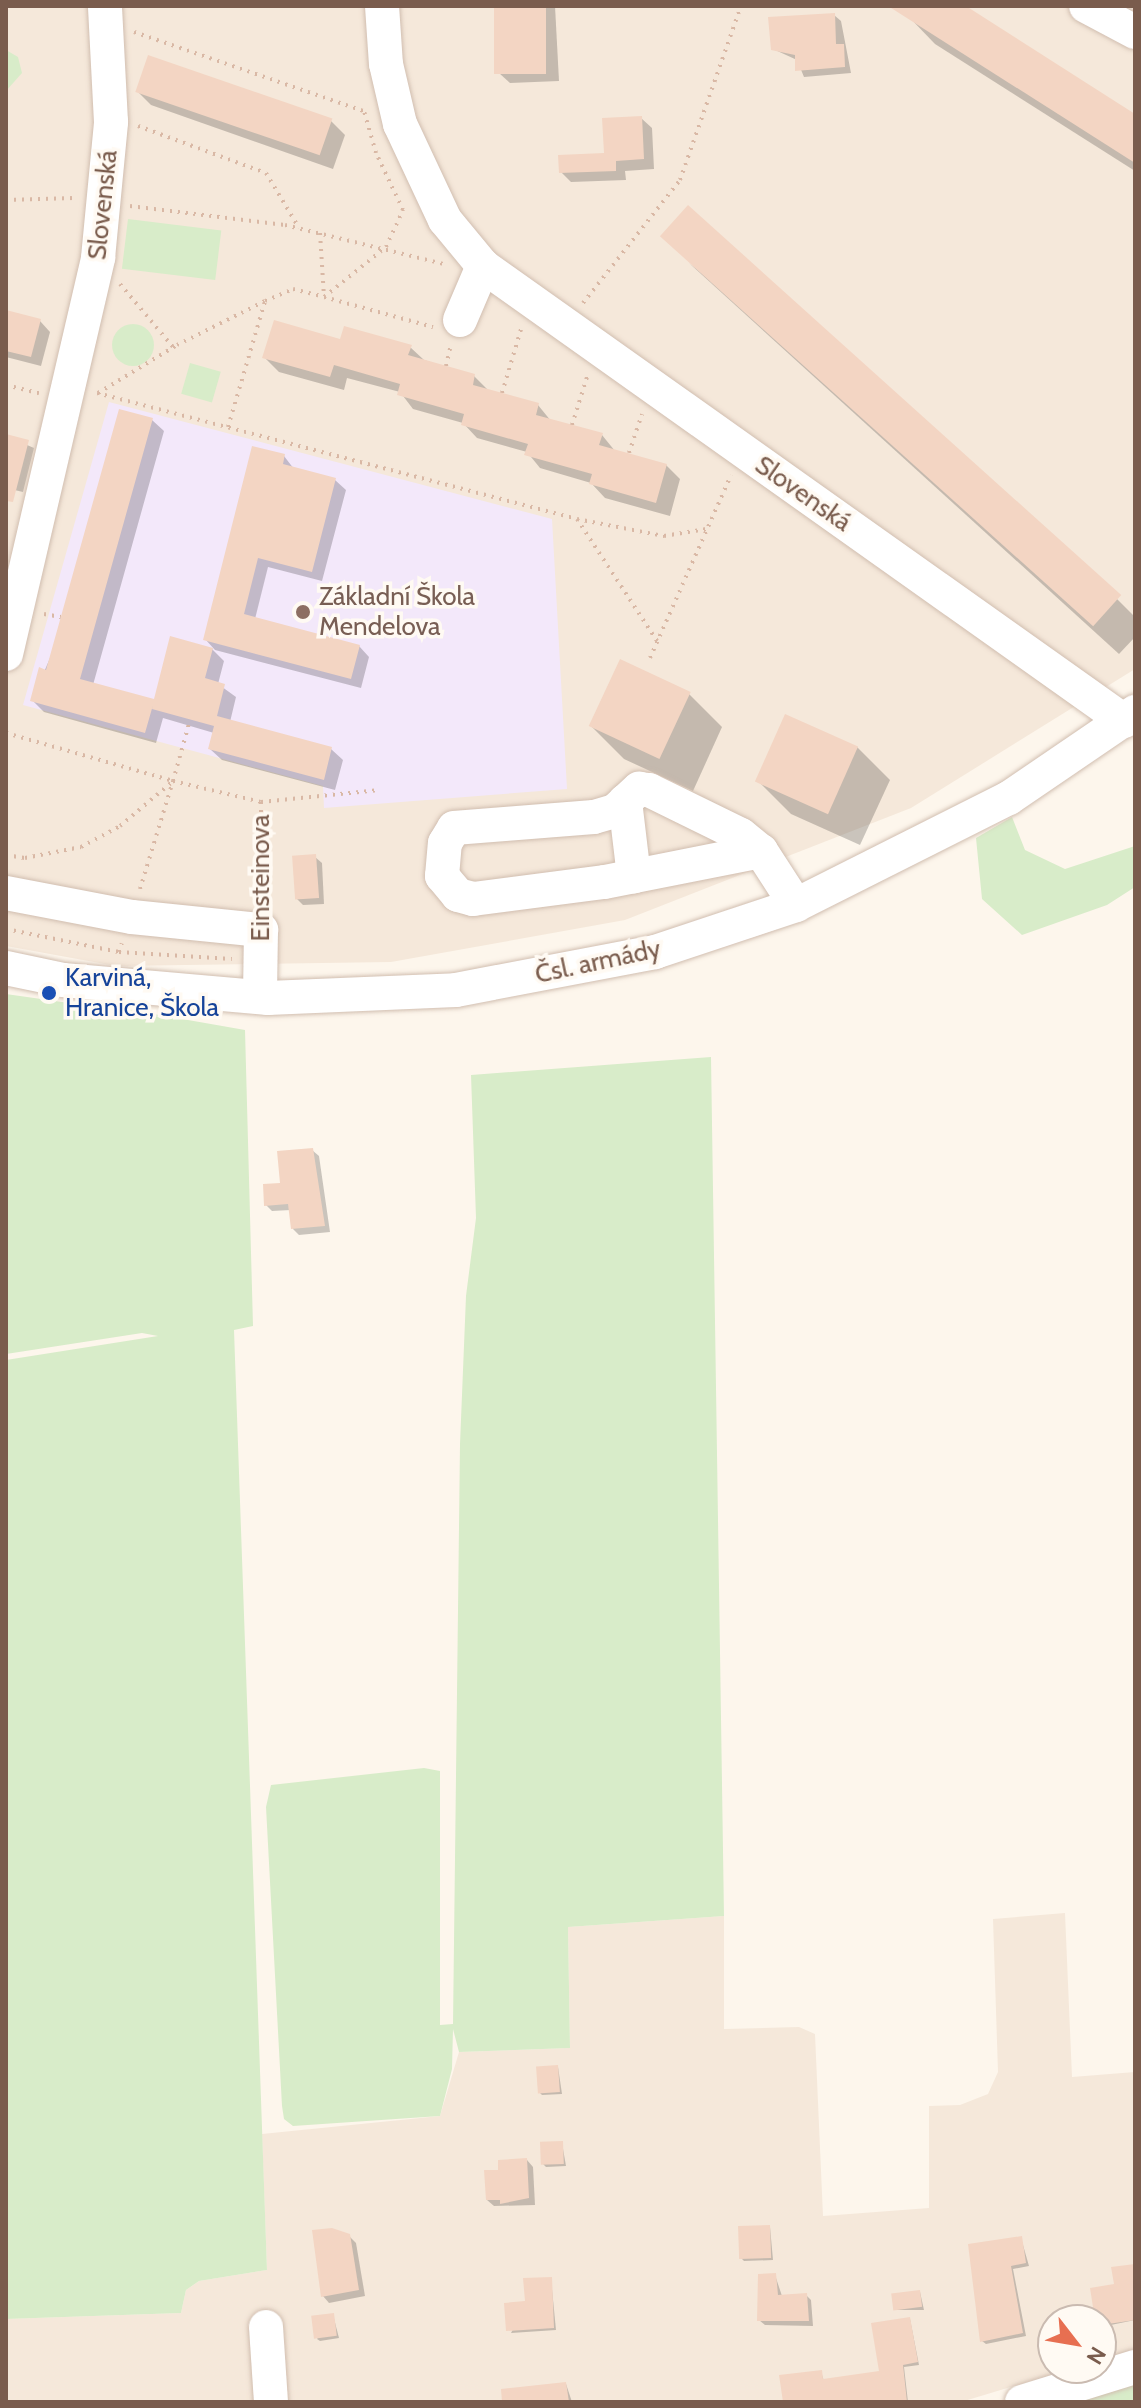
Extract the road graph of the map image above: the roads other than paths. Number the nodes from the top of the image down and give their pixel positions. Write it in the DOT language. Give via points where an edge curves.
graph roads {
  1 [pos="382,6"];
  2 [pos="1086,6"];
  3 [pos="106,14"];
  4 [pos="1135,32"];
  5 [pos="482,270"];
  6 [pos="450,324"];
  7 [pos="6,654"];
  8 [pos="1130,717"];
  9 [pos="625,801"];
  10 [pos="761,851"];
  11 [pos="634,876"];
  12 [pos="6,893"];
  13 [pos="796,905"];
  14 [pos="6,968"];
  15 [pos="260,997"];
  16 [pos="266,2327"];
  17 [pos="1135,2367"];
  18 [pos="271,2402"];
  19 [pos="1022,2402"];
  1 -- 5 [label="street, Slovenská" via="386,64 400,124 445,220"];
  2 -- 4 [label="street"];
  3 -- 7 [label="street, Slovenská" via="111,122 79,393"];
  5 -- 6 [label="street"];
  5 -- 8 [label="street, Slovenská" via="550,326"];
  8 -- 13 [label="street, Čsl. armády" via="1009,798"];
  9 -- 10 [label="street" via="639,789 666,796 719,822"];
  9 -- 11 [label="street"];
  9 -- 11 [label="street" via="594,817 454,828 445,843 442,876 458,895 473,899"];
  10 -- 11 [label="street"];
  10 -- 13 [label="street"];
  12 -- 15 [label="street, Einsteinova" via="260,945"];
  13 -- 15 [label="street, Čsl. armády" via="655,952 456,990"];
  14 -- 15 [label="street, Čsl. armády" via="63,980"];
  16 -- 18 [label="street"];
  17 -- 19 [label="street"];
}
